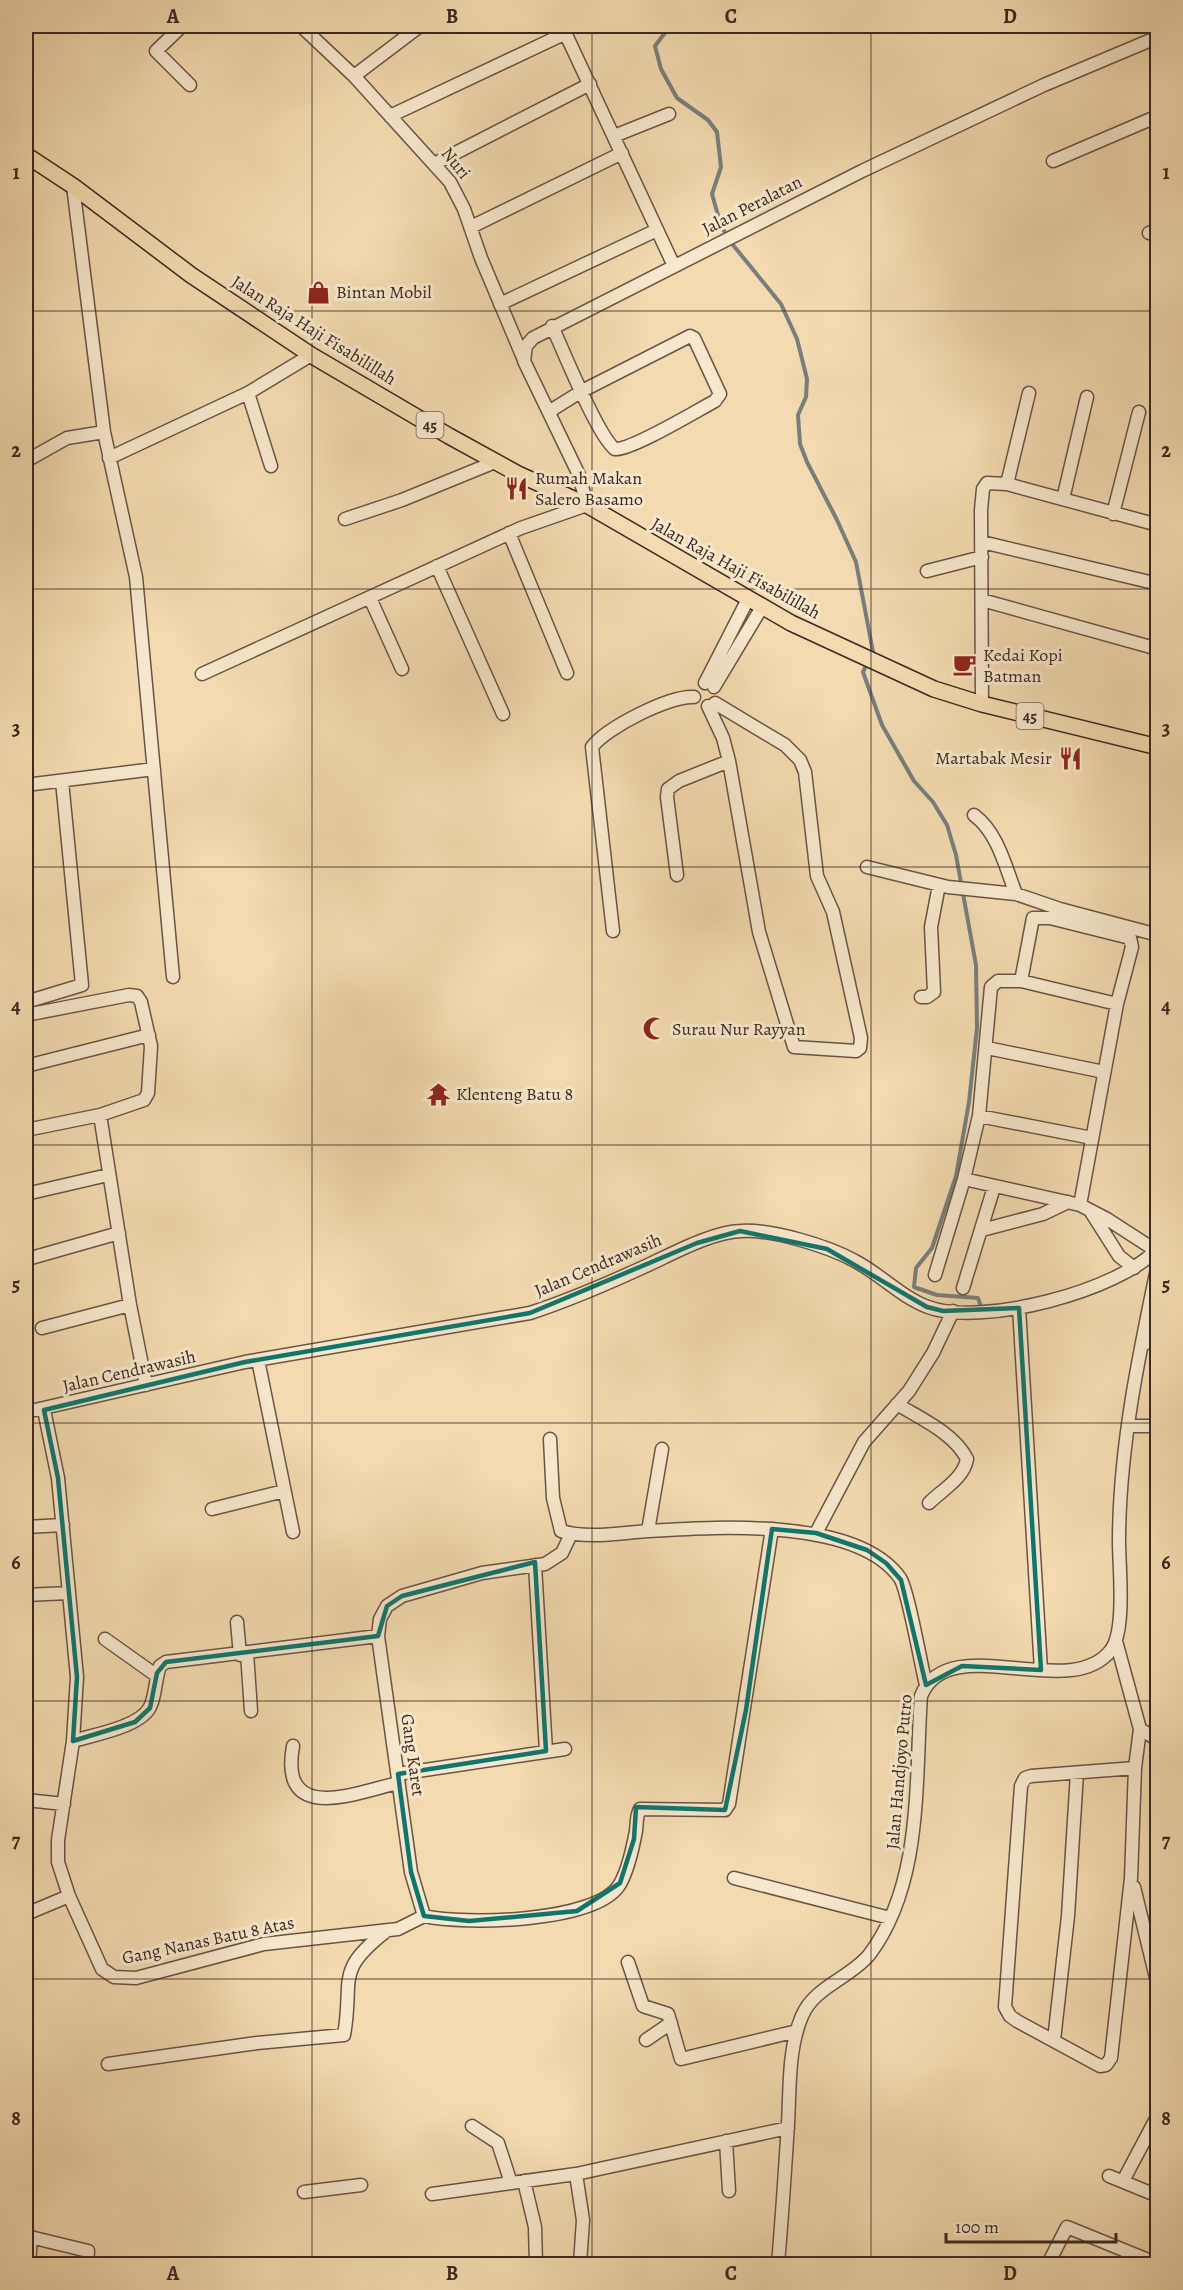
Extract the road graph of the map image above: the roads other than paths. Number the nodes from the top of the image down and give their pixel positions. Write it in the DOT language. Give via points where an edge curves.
graph roads {
  1 [pos="182,26"];
  2 [pos="301,26"];
  3 [pos="420,26"];
  4 [pos="564,29"];
  5 [pos="1158,37"];
  6 [pos="354,76"];
  7 [pos="590,84"];
  8 [pos="190,85"];
  9 [pos="669,114"];
  10 [pos="390,116"];
  11 [pos="1158,116"];
  12 [pos="614,136"];
  13 [pos="622,153"];
  14 [pos="26,155"];
  15 [pos="1053,161"];
  16 [pos="434,164"];
  17 [pos="73,186"];
  18 [pos="471,227"];
  19 [pos="657,230"];
  20 [pos="674,266"];
  21 [pos="500,304"];
  22 [pos="552,326"];
  23 [pos="311,355"];
  24 [pos="524,361"];
  25 [pos="582,391"];
  26 [pos="248,393"];
  27 [pos="1029,393"];
  28 [pos="1088,397"];
  29 [pos="550,411"];
  30 [pos="1139,412"];
  31 [pos="104,432"];
  32 [pos="109,458"];
  33 [pos="26,461"];
  34 [pos="495,462"];
  35 [pos="271,466"];
  36 [pos="1007,484"];
  37 [pos="1063,499"];
  38 [pos="587,505"];
  39 [pos="1113,514"];
  40 [pos="345,519"];
  41 [pos="1158,525"];
  42 [pos="509,533"];
  43 [pos="982,542"];
  44 [pos="982,557"];
  45 [pos="436,566"];
  46 [pos="927,572"];
  47 [pos="1158,584"];
  48 [pos="370,598"];
  49 [pos="748,599"];
  50 [pos="982,600"];
  51 [pos="762,607"];
  52 [pos="1158,649"];
  53 [pos="402,669"];
  54 [pos="567,673"];
  55 [pos="202,674"];
  56 [pos="710,685"];
  57 [pos="694,697"];
  58 [pos="982,704"];
  59 [pos="712,705"];
  60 [pos="503,714"];
  61 [pos="1158,747"];
  62 [pos="729,761"];
  63 [pos="154,770"];
  64 [pos="62,781"];
  65 [pos="26,785"];
  66 [pos="974,815"];
  67 [pos="867,867"];
  68 [pos="677,875"];
  69 [pos="939,885"];
  70 [pos="1016,894"];
  71 [pos="613,931"];
  72 [pos="1158,934"];
  73 [pos="173,977"];
  74 [pos="1021,981"];
  75 [pos="921,997"];
  76 [pos="26,1002"];
  77 [pos="1117,1004"];
  78 [pos="26,1015"];
  79 [pos="149,1035"];
  80 [pos="987,1048"];
  81 [pos="26,1066"];
  82 [pos="1104,1072"];
  83 [pos="100,1115"];
  84 [pos="979,1116"];
  85 [pos="26,1130"];
  86 [pos="1092,1138"];
  87 [pos="108,1175"];
  88 [pos="964,1179"];
  89 [pos="994,1187"];
  90 [pos="26,1194"];
  91 [pos="1079,1206"];
  92 [pos="982,1230"];
  93 [pos="119,1233"];
  94 [pos="1156,1249"];
  95 [pos="31,1258"];
  96 [pos="1158,1263"];
  97 [pos="1134,1268"];
  98 [pos="934,1275"];
  99 [pos="963,1288"];
  100 [pos="130,1305"];
  101 [pos="1019,1308"];
  102 [pos="953,1311"];
  103 [pos="42,1328"];
  104 [pos="1142,1342"];
  105 [pos="1158,1343"];
  106 [pos="258,1360"];
  107 [pos="146,1385"];
  108 [pos="897,1404"];
  109 [pos="44,1410"];
  110 [pos="26,1412"];
  111 [pos="1128,1426"];
  112 [pos="1158,1426"];
  113 [pos="550,1439"];
  114 [pos="662,1449"];
  115 [pos="285,1491"];
  116 [pos="929,1503"];
  117 [pos="212,1509"];
  118 [pos="63,1525"];
  119 [pos="26,1527"];
  120 [pos="772,1529"];
  121 [pos="648,1531"];
  122 [pos="293,1532"];
  123 [pos="566,1532"];
  124 [pos="816,1533"];
  125 [pos="535,1565"];
  126 [pos="68,1593"];
  127 [pos="26,1595"];
  128 [pos="237,1622"];
  129 [pos="378,1636"];
  130 [pos="105,1639"];
  131 [pos="1116,1641"];
  132 [pos="243,1654"];
  133 [pos="1041,1670"];
  134 [pos="157,1676"];
  135 [pos="926,1685"];
  136 [pos="251,1711"];
  137 [pos="1140,1729"];
  138 [pos="1158,1740"];
  139 [pos="73,1741"];
  140 [pos="293,1746"];
  141 [pos="565,1749"];
  142 [pos="546,1751"];
  143 [pos="1135,1767"];
  144 [pos="1077,1773"];
  145 [pos="398,1778"];
  146 [pos="26,1800"];
  147 [pos="64,1804"];
  148 [pos="734,1878"];
  149 [pos="1131,1878"];
  150 [pos="69,1896"];
  151 [pos="26,1914"];
  152 [pos="423,1916"];
  153 [pos="890,1918"];
  154 [pos="386,1931"];
  155 [pos="628,1962"];
  156 [pos="1158,1986"];
  157 [pos="671,2023"];
  158 [pos="797,2031"];
  159 [pos="646,2040"];
  160 [pos="1054,2040"];
  161 [pos="108,2064"];
  162 [pos="1158,2115"];
  163 [pos="472,2126"];
  164 [pos="788,2128"];
  165 [pos="726,2141"];
  166 [pos="576,2174"];
  167 [pos="1109,2176"];
  168 [pos="1123,2181"];
  169 [pos="518,2182"];
  170 [pos="361,2185"];
  171 [pos="729,2191"];
  172 [pos="303,2192"];
  173 [pos="432,2194"];
  174 [pos="1158,2196"];
  175 [pos="28,2236"];
  176 [pos="1158,2264"];
  177 [pos="29,2265"];
  178 [pos="87,2265"];
  179 [pos="536,2265"];
  180 [pos="580,2265"];
  181 [pos="778,2265"];
  182 [pos="1048,2265"];
  1 -- 8 [label="street" via="156,51"];
  2 -- 6 [label="street, Nuri"];
  3 -- 6 [label="street"];
  4 -- 7 [label="street"];
  4 -- 10 [label="street"];
  5 -- 20 [label="street, Jalan Peralatan" via="1044,85 760,220"];
  6 -- 10 [label="street, Nuri"];
  7 -- 12 [label="street"];
  7 -- 16 [label="street"];
  9 -- 12 [label="street"];
  10 -- 16 [label="street, Nuri"];
  11 -- 15 [label="street"];
  12 -- 13 [label="street"];
  13 -- 18 [label="street"];
  13 -- 19 [label="street"];
  14 -- 17 [label="main road, Jalan Raja Haji Fisabilillah / 45"];
  16 -- 18 [label="street, Nuri" via="459,196"];
  17 -- 23 [label="main road, Jalan Raja Haji Fisabilillah / 45" via="191,275"];
  17 -- 31 [label="street"];
  18 -- 21 [label="street, Nuri"];
  19 -- 20 [label="street"];
  19 -- 21 [label="street"];
  20 -- 22 [label="street, Jalan Peralatan"];
  21 -- 24 [label="street, Nuri"];
  22 -- 24 [label="street, Jalan Peralatan" via="526,346"];
  22 -- 25 [label="street"];
  23 -- 26 [label="street"];
  23 -- 34 [label="main road, Jalan Raja Haji Fisabilillah / 45"];
  24 -- 29 [label="street"];
  25 -- 25 [label="street" via="604,437 619,450 715,401 720,394 690,336"];
  25 -- 29 [label="street"];
  26 -- 32 [label="street"];
  26 -- 35 [label="street"];
  27 -- 36 [label="street"];
  28 -- 37 [label="street"];
  29 -- 38 [label="street" via="579,475"];
  30 -- 39 [label="street"];
  31 -- 32 [label="street"];
  31 -- 33 [label="street" via="67,438"];
  32 -- 63 [label="street" via="136,577"];
  34 -- 38 [label="main road, Jalan Raja Haji Fisabilillah / 45"];
  34 -- 40 [label="street"];
  36 -- 37 [label="street"];
  36 -- 43 [label="street" via="992,481 983,489"];
  37 -- 39 [label="street"];
  38 -- 42 [label="street"];
  38 -- 49 [label="main road, Jalan Raja Haji Fisabilillah / 45"];
  39 -- 41 [label="street"];
  42 -- 45 [label="street"];
  42 -- 54 [label="street"];
  43 -- 44 [label="street"];
  43 -- 47 [label="street"];
  44 -- 46 [label="street"];
  44 -- 50 [label="street"];
  45 -- 48 [label="street"];
  45 -- 60 [label="street"];
  48 -- 53 [label="street"];
  48 -- 55 [label="street"];
  49 -- 51 [label="main road, Jalan Raja Haji Fisabilillah / 45"];
  49 -- 56 [label="street"];
  50 -- 52 [label="street"];
  50 -- 58 [label="street"];
  51 -- 56 [label="street"];
  51 -- 58 [label="main road, Jalan Raja Haji Fisabilillah / 45" via="905,678"];
  56 -- 57 [label="street" via="696,687"];
  56 -- 59 [label="street" via="717,694"];
  57 -- 59 [label="street" via="701,706"];
  57 -- 71 [label="street" via="658,706 607,733 592,747"];
  58 -- 61 [label="main road, Jalan Raja Haji Fisabilillah / 45"];
  59 -- 62 [label="street"];
  59 -- 62 [label="street" via="785,745 800,760 805,772 817,876 833,912 861,1038 856,1051 794,1047 759,932"];
  62 -- 68 [label="street" via="668,789"];
  63 -- 64 [label="street"];
  63 -- 73 [label="street"];
  64 -- 65 [label="street"];
  64 -- 76 [label="street" via="82,984"];
  66 -- 70 [label="street" via="994,838"];
  67 -- 69 [label="street"];
  69 -- 70 [label="street"];
  69 -- 75 [label="street" via="931,927 934,992 927,998"];
  70 -- 72 [label="street"];
  74 -- 77 [label="street"];
  74 -- 77 [label="street" via="1033,918 1050,918 1122,934 1130,938 1132,947"];
  74 -- 80 [label="street" via="998,981 990,987"];
  77 -- 82 [label="street"];
  78 -- 79 [label="street" via="137,996"];
  79 -- 81 [label="street"];
  79 -- 83 [label="street" via="150,1086 144,1100"];
  80 -- 82 [label="street"];
  80 -- 84 [label="street"];
  82 -- 86 [label="street"];
  83 -- 85 [label="street"];
  83 -- 87 [label="street"];
  84 -- 86 [label="street"];
  84 -- 88 [label="street"];
  86 -- 91 [label="street"];
  87 -- 90 [label="street"];
  87 -- 93 [label="street"];
  88 -- 89 [label="street"];
  88 -- 98 [label="street"];
  89 -- 91 [label="street"];
  89 -- 92 [label="street"];
  91 -- 92 [label="street"];
  91 -- 94 [label="street"];
  91 -- 97 [label="street" via="1119,1256"];
  92 -- 99 [label="street"];
  93 -- 95 [label="street"];
  93 -- 100 [label="street"];
  94 -- 97 [label="street, Jalan Cendrawasih"];
  96 -- 104 [label="street"];
  97 -- 101 [label="street, Jalan Cendrawasih" via="1079,1293"];
  100 -- 103 [label="street"];
  100 -- 107 [label="street"];
  101 -- 102 [label="street, Jalan Cendrawasih"];
  101 -- 133 [label="street"];
  102 -- 106 [label="street, Jalan Cendrawasih" via="927,1307 855,1261 827,1249 741,1231 697,1242 567,1301 530,1313"];
  102 -- 108 [label="street" via="933,1353"];
  104 -- 105 [label="street"];
  104 -- 111 [label="street"];
  106 -- 107 [label="street, Jalan Cendrawasih"];
  106 -- 115 [label="street"];
  107 -- 109 [label="street, Jalan Cendrawasih"];
  108 -- 116 [label="street" via="957,1444 967,1459 957,1478"];
  108 -- 124 [label="street" via="864,1442"];
  109 -- 110 [label="street, Jalan Cendrawasih"];
  109 -- 118 [label="street, Gang Nanas Batu 8 Atas"];
  111 -- 112 [label="street"];
  111 -- 131 [label="street" via="1119,1530"];
  113 -- 123 [label="street" via="553,1498"];
  114 -- 121 [label="street"];
  115 -- 117 [label="street"];
  115 -- 122 [label="street"];
  118 -- 119 [label="street"];
  118 -- 126 [label="street, Gang Nanas Batu 8 Atas"];
  120 -- 121 [label="street"];
  120 -- 124 [label="street"];
  120 -- 152 [label="street" via="725,1810 640,1809 621,1883 577,1911 469,1921"];
  121 -- 123 [label="street"];
  123 -- 125 [label="street, Gang Karet" via="557,1558"];
  124 -- 135 [label="street" via="867,1550 901,1580"];
  125 -- 129 [label="street, Gang Karet" via="482,1572 402,1596 387,1606"];
  125 -- 142 [label="street"];
  126 -- 127 [label="street"];
  126 -- 139 [label="street, Gang Nanas Batu 8 Atas" via="77,1677"];
  128 -- 132 [label="street"];
  129 -- 132 [label="street"];
  129 -- 145 [label="street, Gang Karet"];
  130 -- 134 [label="street"];
  131 -- 133 [label="street, Jalan Handjoyo Putro" via="1095,1663"];
  131 -- 137 [label="street"];
  132 -- 134 [label="street" via="166,1662"];
  132 -- 136 [label="street"];
  133 -- 135 [label="street, Jalan Handjoyo Putro" via="962,1666 951,1668"];
  134 -- 139 [label="street" via="150,1708 135,1722"];
  135 -- 153 [label="street, Jalan Handjoyo Putro" via="921,1696 911,1855"];
  137 -- 138 [label="street"];
  137 -- 143 [label="street"];
  139 -- 147 [label="street, Gang Nanas Batu 8 Atas"];
  140 -- 145 [label="street" via="289,1766 292,1774 306,1794 317,1800 341,1798"];
  141 -- 142 [label="street"];
  142 -- 145 [label="street"];
  143 -- 144 [label="street"];
  143 -- 149 [label="street"];
  144 -- 160 [label="street" via="1068,1916"];
  144 -- 160 [label="street" via="1031,1776 1021,1786 1005,2007 1017,2021"];
  145 -- 152 [label="street, Gang Karet" via="411,1872"];
  146 -- 147 [label="street"];
  147 -- 150 [label="street, Gang Nanas Batu 8 Atas" via="58,1862"];
  148 -- 153 [label="street"];
  149 -- 156 [label="street"];
  149 -- 160 [label="street" via="1109,2063 1100,2066"];
  150 -- 151 [label="street"];
  150 -- 154 [label="street, Gang Nanas Batu 8 Atas" via="102,1969 124,1979 296,1938"];
  152 -- 154 [label="street, Gang Nanas Batu 8 Atas" via="410,1925"];
  153 -- 158 [label="street, Jalan Handjoyo Putro" via="868,1956 816,1997 803,2013"];
  154 -- 161 [label="street" via="350,1968 344,2035"];
  155 -- 157 [label="street" via="643,2006 667,2012"];
  157 -- 158 [label="street" via="681,2059"];
  157 -- 159 [label="street"];
  158 -- 164 [label="street, Jalan Handjoyo Putro"];
  162 -- 168 [label="street"];
  163 -- 169 [label="street" via="498,2144"];
  164 -- 165 [label="street"];
  164 -- 181 [label="street, Jalan Handjoyo Putro"];
  165 -- 166 [label="street"];
  165 -- 171 [label="street"];
  166 -- 169 [label="street"];
  166 -- 180 [label="street" via="583,2220"];
  167 -- 168 [label="street"];
  168 -- 174 [label="street"];
  169 -- 173 [label="street"];
  169 -- 179 [label="street" via="536,2228"];
  170 -- 172 [label="street"];
  175 -- 177 [label="street"];
  175 -- 178 [label="street" via="88,2251"];
  176 -- 182 [label="street" via="1067,2227"];
}
